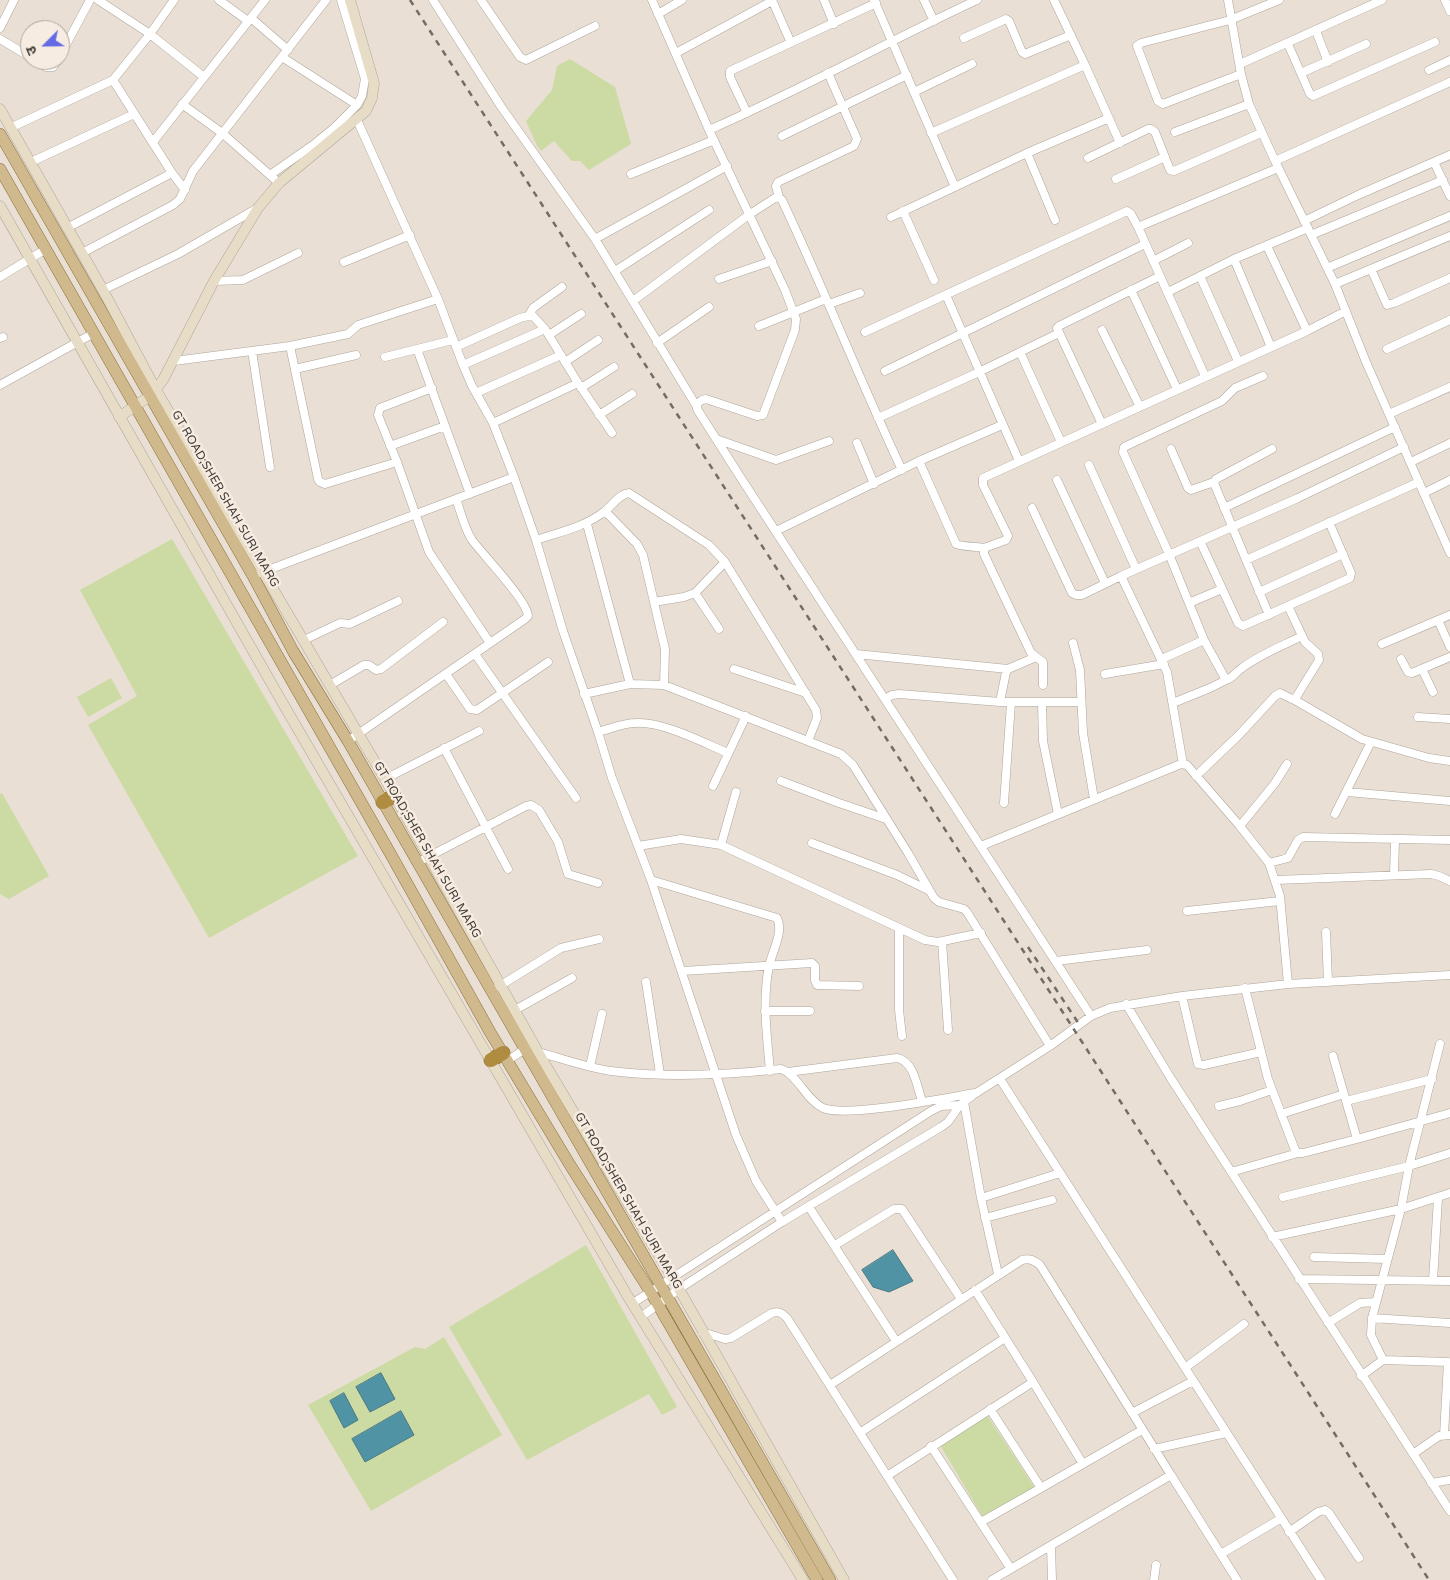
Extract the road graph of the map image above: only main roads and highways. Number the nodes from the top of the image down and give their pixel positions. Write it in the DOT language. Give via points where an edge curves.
graph roads {
  1 [pos="350,0"];
  2 [pos="0,109"];
  3 [pos="0,134"];
  4 [pos="0,169"];
  5 [pos="0,206"];
  6 [pos="153,393"];
  7 [pos="136,406"];
  8 [pos="119,417"];
  9 [pos="258,574"];
  10 [pos="389,799"];
  11 [pos="496,988"];
  12 [pos="500,1058"];
  13 [pos="655,1288"];
  14 [pos="821,1579"];
  15 [pos="803,1580"];
  16 [pos="844,1580"];
  1 -- 6 [label="main road" via="374,83 366,111 279,182 258,208"];
  2 -- 6 [label="main road" via="103,290"];
  3 -- 6 [label="main road, GT ROAD;SHER SHAH SURI MARG"];
  4 -- 7 [label="main road, GT ROAD;SHER SHAH SURI MARG"];
  5 -- 8 [label="main road"];
  6 -- 7 [label="main road"];
  6 -- 9 [label="main road, GT ROAD;SHER SHAH SURI MARG"];
  7 -- 8 [label="main road"];
  7 -- 12 [label="main road, GT ROAD;SHER SHAH SURI MARG"];
  8 -- 12 [label="main road" via="268,678"];
  9 -- 10 [label="main road, GT ROAD;SHER SHAH SURI MARG" via="293,651 348,741"];
  9 -- 10 [label="main road" via="304,640 385,779"];
  10 -- 11 [label="main road, GT ROAD;SHER SHAH SURI MARG" via="418,862"];
  10 -- 11 [label="main road" via="429,856"];
  11 -- 13 [label="main road, GT ROAD;SHER SHAH SURI MARG" via="525,1049"];
  11 -- 16 [label="main road" via="515,1010"];
  12 -- 13 [label="main road, GT ROAD;SHER SHAH SURI MARG"];
  12 -- 15 [label="main road" via="633,1304"];
  13 -- 14 [label="main road, GT ROAD;SHER SHAH SURI MARG"];
}
